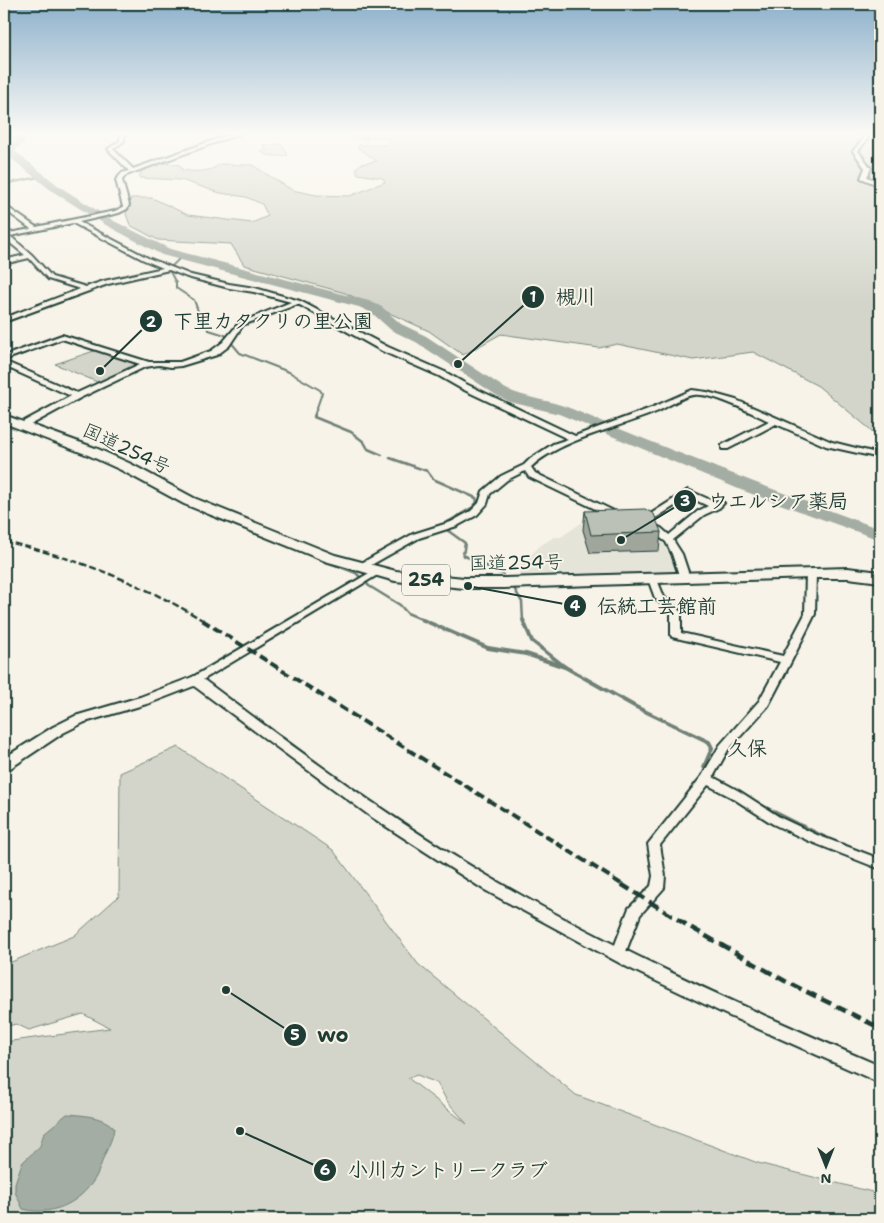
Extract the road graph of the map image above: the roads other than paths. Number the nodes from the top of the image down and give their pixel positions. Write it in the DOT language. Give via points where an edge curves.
graph roads {
  1 [pos="122,189"];
  2 [pos="4,207"];
  3 [pos="77,222"];
  4 [pos="35,229"];
  5 [pos="5,236"];
  6 [pos="30,256"];
  7 [pos="4,262"];
  8 [pos="170,268"];
  9 [pos="86,289"];
  10 [pos="298,302"];
  11 [pos="4,320"];
  12 [pos="4,358"];
  13 [pos="4,363"];
  14 [pos="148,364"];
  15 [pos="77,396"];
  16 [pos="4,419"];
  17 [pos="775,421"];
  18 [pos="22,426"];
  19 [pos="575,439"];
  20 [pos="725,447"];
  21 [pos="880,456"];
  22 [pos="527,467"];
  23 [pos="624,517"];
  24 [pos="670,538"];
  25 [pos="361,567"];
  26 [pos="376,572"];
  27 [pos="811,573"];
  28 [pos="880,576"];
  29 [pos="685,578"];
  30 [pos="653,579"];
  31 [pos="787,660"];
  32 [pos="195,680"];
  33 [pos="4,765"];
  34 [pos="706,779"];
  35 [pos="880,864"];
  36 [pos="618,955"];
  37 [pos="880,1075"];
  1 -- 3 [label="street" via="125,208"];
  2 -- 4 [label="street"];
  3 -- 4 [label="street"];
  3 -- 8 [label="street" via="146,259"];
  4 -- 5 [label="street"];
  5 -- 6 [label="street"];
  6 -- 7 [label="street"];
  6 -- 9 [label="street" via="50,278"];
  8 -- 9 [label="street"];
  8 -- 10 [label="street" via="202,280"];
  9 -- 11 [label="street"];
  10 -- 14 [label="street" via="241,324 214,353 181,364"];
  10 -- 19 [label="street" via="385,349"];
  12 -- 14 [label="street" via="62,337"];
  13 -- 15 [label="street"];
  14 -- 15 [label="street"];
  15 -- 18 [label="street"];
  16 -- 18 [label="highway, 国道254号 / 254"];
  17 -- 19 [label="street" via="733,402 692,392"];
  17 -- 20 [label="street"];
  17 -- 21 [label="street" via="828,444"];
  18 -- 25 [label="highway, 国道254号 / 254" via="102,456 189,501 236,521"];
  19 -- 22 [label="street" via="542,454"];
  22 -- 23 [label="street" via="532,476"];
  22 -- 25 [label="street" via="504,478 486,493 483,504 474,513 454,524 416,536"];
  24 -- 24 [label="street" via="701,513 718,504 688,493 639,522"];
  24 -- 29 [label="street"];
  25 -- 26 [label="highway, 国道254号 / 254"];
  26 -- 30 [label="highway, 国道254号 / 254" via="464,583"];
  26 -- 32 [label="street"];
  27 -- 28 [label="highway, 国道254号 / 254"];
  27 -- 29 [label="highway, 国道254号 / 254"];
  27 -- 31 [label="street" via="810,614"];
  29 -- 30 [label="highway, 国道254号 / 254"];
  30 -- 31 [label="street" via="660,598 676,612 676,635"];
  31 -- 34 [label="street" via="764,703 724,748"];
  32 -- 33 [label="street" via="145,700 80,718"];
  32 -- 36 [label="street" via="350,796 415,840 513,899"];
  34 -- 35 [label="street" via="778,822"];
  34 -- 36 [label="street" via="654,844 660,876 657,888 634,912"];
  36 -- 37 [label="street"];
}
